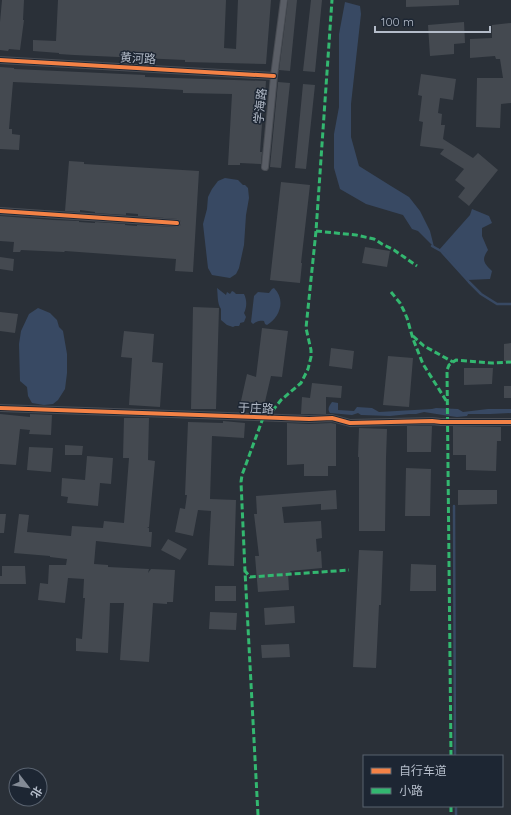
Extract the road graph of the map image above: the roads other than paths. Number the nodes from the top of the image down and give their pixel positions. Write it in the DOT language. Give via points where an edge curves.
graph roads {
  1 [pos="284,0"];
  2 [pos="0,60"];
  3 [pos="274,76"];
  4 [pos="265,167"];
  5 [pos="0,211"];
  6 [pos="177,222"];
  7 [pos="0,408"];
  8 [pos="511,422"];
  1 -- 3 [label="street, 学海路"];
  2 -- 3 [label="street, 黄河路"];
  3 -- 4 [label="street, 学海路"];
  5 -- 6 [label="street"];
  7 -- 8 [label="street, 于庄路" via="332,418 350,423"];
}
